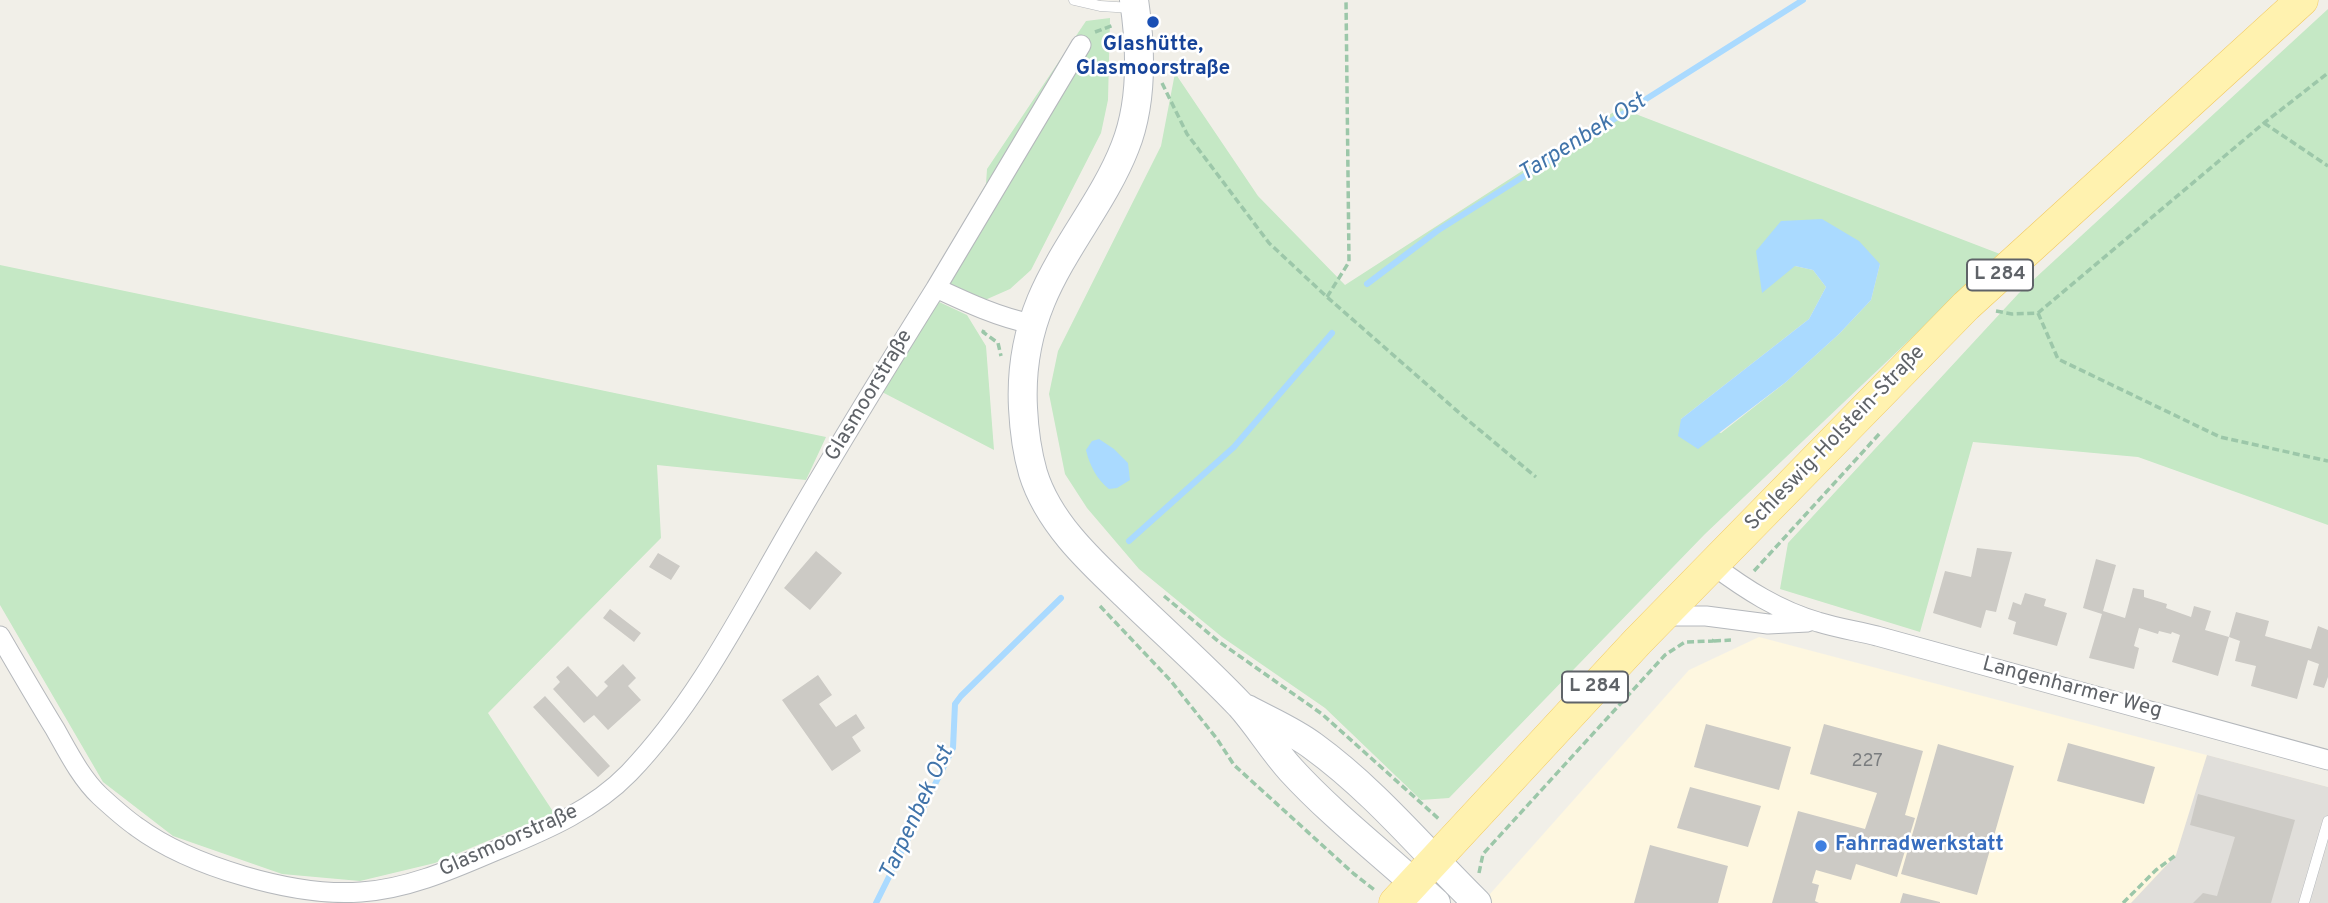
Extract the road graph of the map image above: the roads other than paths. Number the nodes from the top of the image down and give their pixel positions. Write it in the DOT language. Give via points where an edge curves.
graph roads {
  1 [pos="1074,0"];
  2 [pos="2302,0"];
  3 [pos="1129,11"];
  4 [pos="1081,45"];
  5 [pos="936,288"];
  6 [pos="1032,324"];
  7 [pos="1713,565"];
  8 [pos="1662,616"];
  9 [pos="1816,622"];
  10 [pos="0,636"];
  11 [pos="1241,707"];
  12 [pos="2328,760"];
  13 [pos="2328,821"];
  14 [pos="1445,849"];
  15 [pos="1474,888"];
  16 [pos="1415,896"];
  17 [pos="2304,903"];
  1 -- 3 [label="lane"];
  2 -- 7 [label="main road, Schleswig-Holstein-Straße / L 284" via="1966,306"];
  3 -- 6 [label="main road" via="1139,69 1126,145 1050,280"];
  4 -- 5 [label="street, Glasmoorstraße"];
  5 -- 6 [label="street" via="1009,320"];
  5 -- 10 [label="street, Glasmoorstraße" via="684,708 628,773 592,805 436,876 360,892 308,890 258,880 169,847 97,793 76,767"];
  6 -- 11 [label="main road" via="1024,364 1024,426 1042,494 1090,562"];
  7 -- 8 [label="main road, Schleswig-Holstein-Straße / L 284"];
  7 -- 9 [label="street, Langenharmer Weg" via="1768,602"];
  8 -- 9 [label="street, Langenharmer Weg" via="1686,614 1769,624"];
  8 -- 14 [label="main road, Schleswig-Holstein-Straße / L 284"];
  9 -- 12 [label="street, Langenharmer Weg"];
  11 -- 14 [label="main road" via="1312,746 1400,821"];
  11 -- 16 [label="main road" via="1292,771"];
  13 -- 17 [label="lane"];
  14 -- 15 [label="main road"];
  14 -- 16 [label="main road, Schleswig-Holstein-Straße / L 284"];
}
